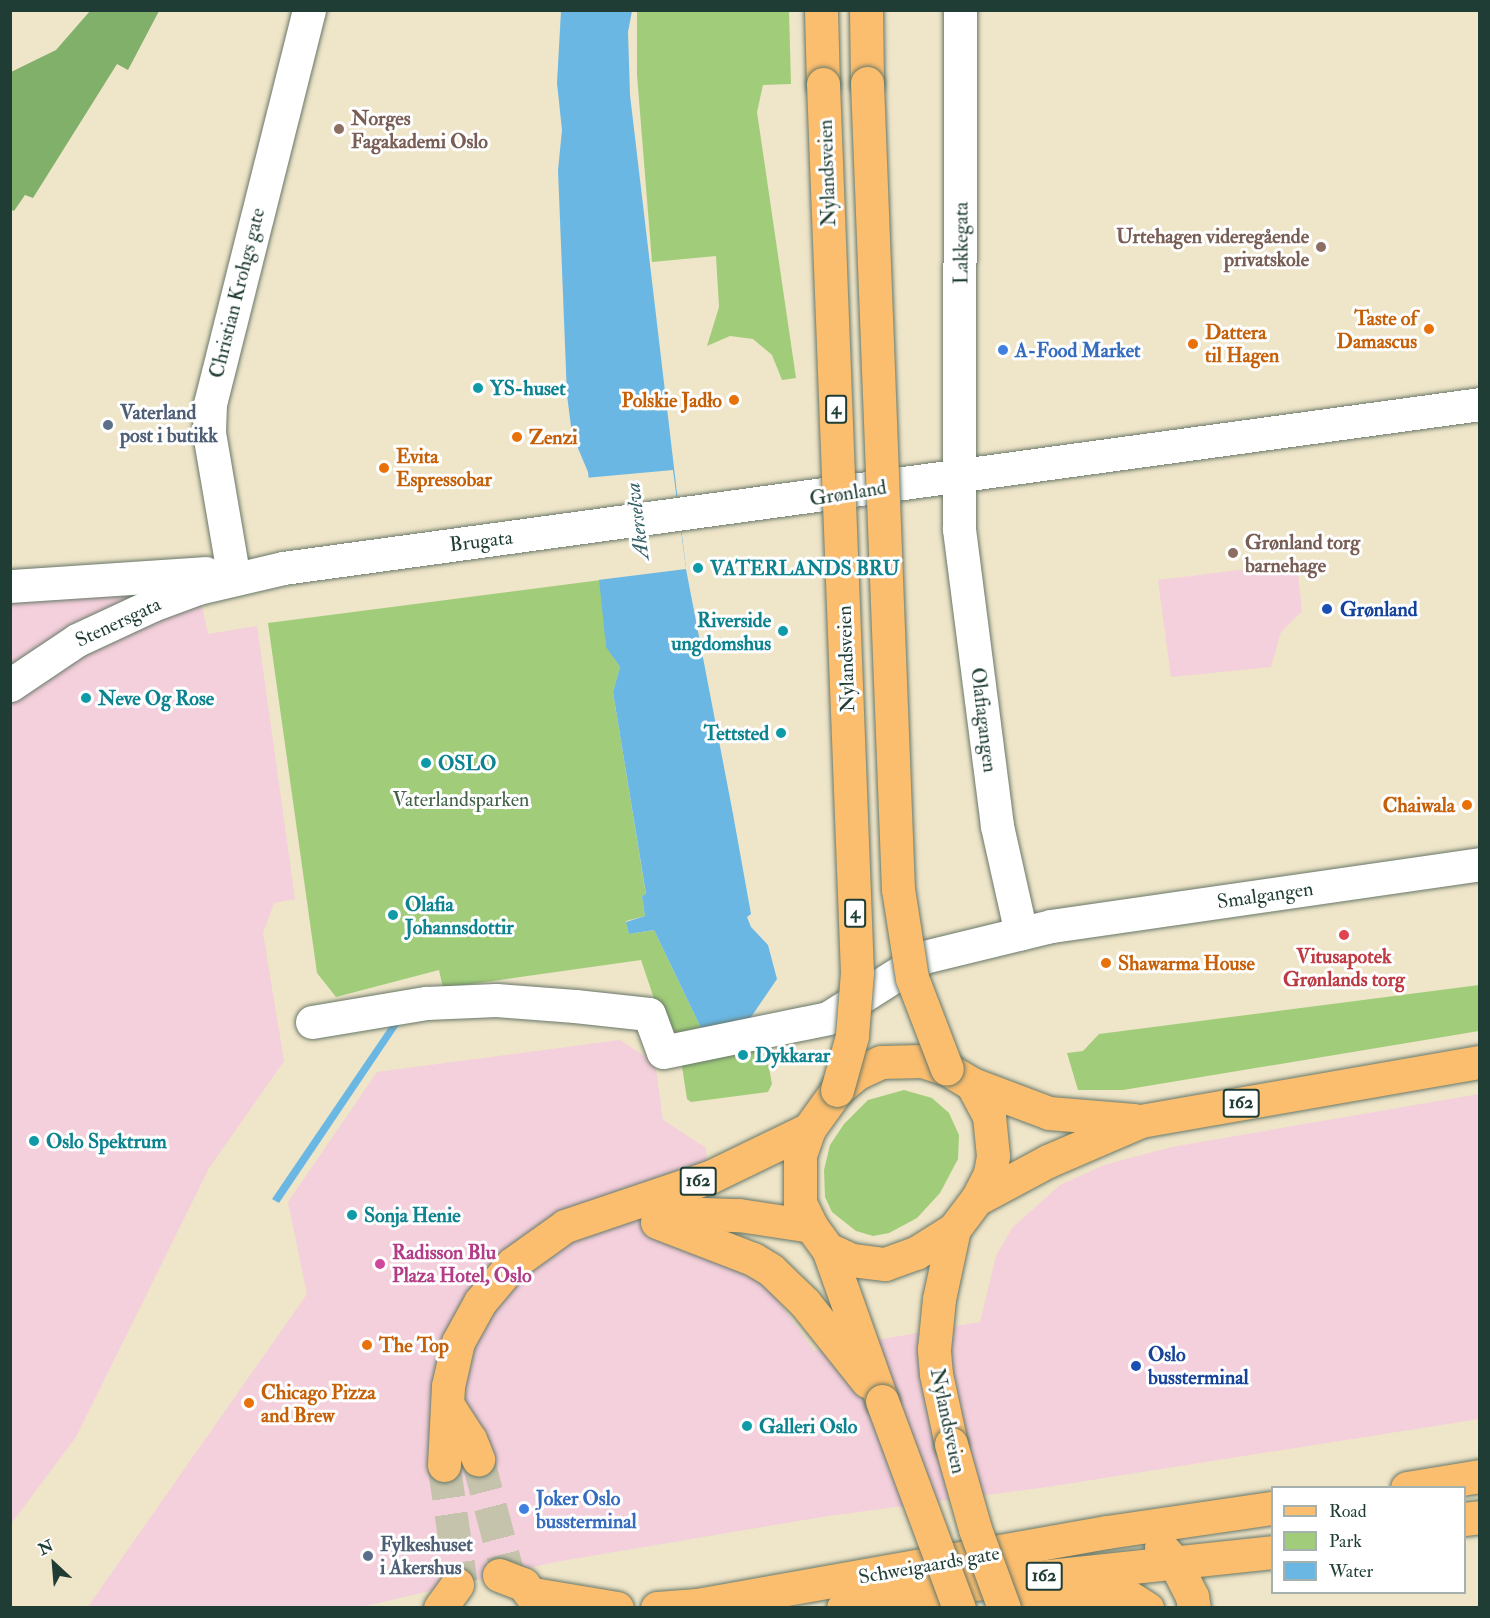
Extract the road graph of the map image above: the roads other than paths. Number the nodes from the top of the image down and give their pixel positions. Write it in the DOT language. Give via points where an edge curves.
graph roads {
  1 [pos="309,10"];
  2 [pos="821,10"];
  3 [pos="866,10"];
  4 [pos="960,10"];
  5 [pos="1479,404"];
  6 [pos="960,475"];
  7 [pos="679,516"];
  8 [pos="233,575"];
  9 [pos="10,586"];
  10 [pos="10,685"];
  11 [pos="1479,864"];
  12 [pos="1036,929"];
  13 [pos="312,1022"];
  14 [pos="1479,1062"];
  15 [pos="959,1076"];
  16 [pos="837,1090"];
  17 [pos="1141,1121"];
  18 [pos="809,1129"];
  19 [pos="977,1199"];
  20 [pos="582,1219"];
  21 [pos="657,1222"];
  22 [pos="954,1229"];
  23 [pos="820,1238"];
  24 [pos="882,1401"];
  25 [pos="449,1407"];
  26 [pos="478,1459"];
  27 [pos="444,1465"];
  28 [pos="1479,1476"];
  29 [pos="1419,1486"];
  30 [pos="1271,1508"];
  31 [pos="1107,1532"];
  32 [pos="1259,1554"];
  33 [pos="1174,1563"];
  34 [pos="518,1585"];
  35 [pos="1193,1602"];
  36 [pos="617,1608"];
  37 [pos="657,1608"];
  38 [pos="843,1608"];
  39 [pos="960,1608"];
  40 [pos="1004,1608"];
  41 [pos="1019,1608"];
  42 [pos="1148,1608"];
  1 -- 8 [label="street, Christian Krohgs gate" via="210,404 209,432"];
  2 -- 16 [label="main road, Nylandsveien / 4, bridge" via="857,972 852,1036"];
  3 -- 15 [label="main road, Nylandsveien, bridge" via="898,889 912,978"];
  4 -- 6 [label="street, Lakkegata"];
  5 -- 6 [label="street, Grønland"];
  6 -- 7 [label="street, Grønland"];
  6 -- 12 [label="street, Olafiagangen" via="959,530 998,826"];
  7 -- 8 [label="street, Brugata"];
  8 -- 9 [label="street, Brugata"];
  8 -- 10 [label="street, Stenersgata" via="110,624 53,654"];
  11 -- 12 [label="street, Smalgangen"];
  12 -- 13 [label="street, Smalgangen" via="924,957 828,1018 663,1052 649,1014 575,1006 495,1000 426,1003"];
  14 -- 17 [label="main road, 162"];
  15 -- 16 [label="main road, Nylandsveien / 162" via="922,1060 881,1062 857,1073"];
  15 -- 17 [label="main road, 162" via="1049,1113"];
  15 -- 19 [label="main road, Nylandsveien / 162" via="981,1098 994,1135 990,1173"];
  16 -- 18 [label="main road, Nylandsveien / 162"];
  17 -- 19 [label="main road, 162" via="1048,1161"];
  18 -- 20 [label="main road, 162" via="710,1177"];
  18 -- 23 [label="main road, Nylandsveien / 162" via="800,1155 797,1183 800,1203"];
  19 -- 22 [label="main road, Nylandsveien / 162"];
  20 -- 21 [label="main road, 162"];
  20 -- 25 [label="main road, 162" via="546,1237 512,1264 480,1302 458,1342 450,1375"];
  21 -- 23 [label="main road, 162" via="703,1214 772,1219"];
  21 -- 24 [label="main road, 162" via="753,1258 771,1270 805,1303"];
  22 -- 23 [label="main road, Nylandsveien / 162" via="916,1253 885,1264 852,1260"];
  22 -- 40 [label="main road, Nylandsveien / 162, bridge" via="935,1323 936,1374 963,1488"];
  23 -- 24 [label="main road, Nylandsveien / 162"];
  24 -- 39 [label="main road, Nylandsveien / 162, bridge"];
  25 -- 26 [label="main road" via="470,1438"];
  25 -- 27 [label="main road, 162"];
  28 -- 29 [label="main road"];
  30 -- 31 [label="main road, Schweigaards gate / 162"];
  31 -- 33 [label="main road, 162" via="1150,1540"];
  31 -- 37 [label="main road, Schweigaards gate / 162" via="802,1588"];
  32 -- 33 [label="main road, Schweigaards gate / 162"];
  32 -- 35 [label="main road, 162" via="1210,1570 1196,1585"];
  33 -- 35 [label="main road, 162"];
  33 -- 38 [label="main road, Schweigaards gate / 162" via="955,1586"];
  34 -- 36 [label="main road"];
  41 -- 42 [label="main road, 162" via="1108,1592 1132,1595"];
}
